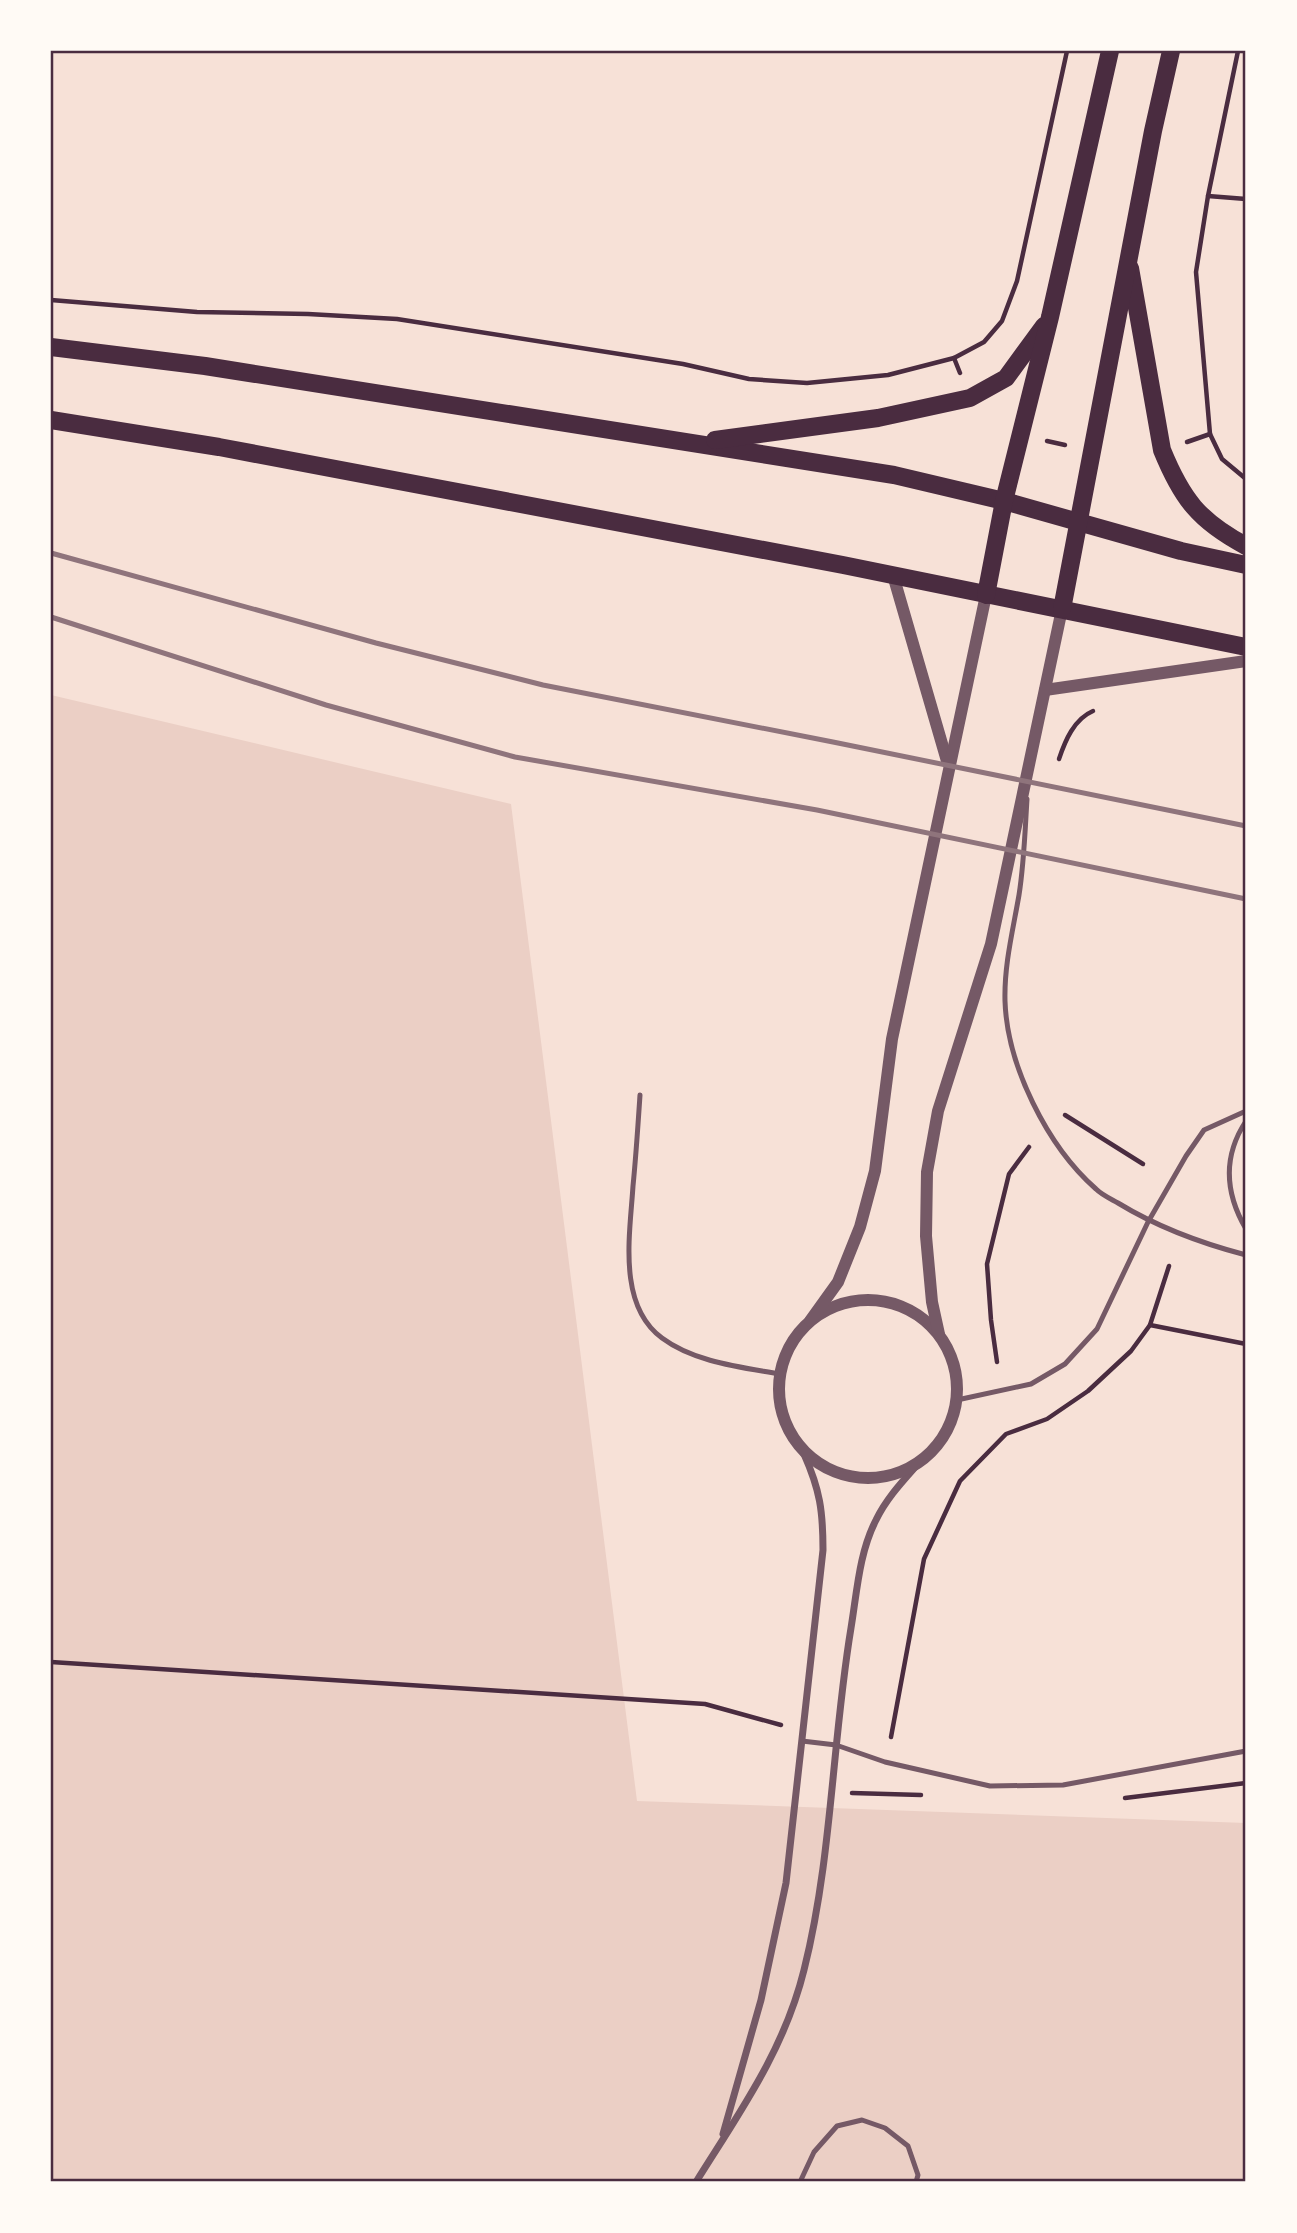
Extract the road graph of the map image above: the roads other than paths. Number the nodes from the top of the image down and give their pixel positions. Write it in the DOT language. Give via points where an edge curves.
graph roads {
  1 [pos="1110,51"];
  2 [pos="1171,51"];
  3 [pos="1129,257"];
  4 [pos="1050,317"];
  5 [pos="51,347"];
  6 [pos="51,420"];
  7 [pos="694,443"];
  8 [pos="1004,500"];
  9 [pos="1078,521"];
  10 [pos="1246,546"];
  11 [pos="1246,565"];
  12 [pos="892,575"];
  13 [pos="986,595"];
  14 [pos="1062,609"];
  15 [pos="1246,647"];
  16 [pos="1246,661"];
  17 [pos="1045,690"];
  18 [pos="1031,758"];
  19 [pos="948,765"];
  20 [pos="640,1095"];
  21 [pos="1246,1111"];
  22 [pos="1246,1121"];
  23 [pos="1148,1222"];
  24 [pos="1246,1229"];
  25 [pos="1246,1255"];
  26 [pos="810,1321"];
  27 [pos="939,1334"];
  28 [pos="779,1374"];
  29 [pos="957,1400"];
  30 [pos="804,1454"];
  31 [pos="917,1465"];
  32 [pos="802,1741"];
  33 [pos="836,1745"];
  34 [pos="1246,1751"];
  35 [pos="721,2141"];
  36 [pos="696,2182"];
  37 [pos="800,2182"];
  38 [pos="916,2182"];
  1 -- 4 [label="main road"];
  2 -- 3 [label="main road"];
  3 -- 9 [label="main road"];
  3 -- 10 [label="main road" via="1162,450 1172,476 1210,525"];
  4 -- 7 [label="main road" via="1006,378 970,398 878,418"];
  4 -- 8 [label="main road"];
  5 -- 7 [label="main road" via="205,366"];
  6 -- 12 [label="main road"];
  7 -- 8 [label="main road" via="894,475"];
  8 -- 9 [label="main road"];
  8 -- 13 [label="main road"];
  9 -- 11 [label="main road"];
  9 -- 14 [label="main road"];
  12 -- 13 [label="main road"];
  12 -- 19 [label="street"];
  13 -- 14 [label="main road"];
  13 -- 19 [label="street"];
  14 -- 15 [label="main road"];
  14 -- 17 [label="street"];
  16 -- 17 [label="street"];
  17 -- 18 [label="street"];
  18 -- 23 [label="lane" via="1019,893 1008,952 1005,1001 1013,1052 1024,1085 1054,1141 1096,1189"];
  18 -- 27 [label="street" via="991,944 938,1111 927,1172 926,1236"];
  19 -- 26 [label="street" via="892,1040 875,1171 838,1282"];
  20 -- 28 [label="lane" via="629,1253 642,1316 661,1337 685,1351"];
  21 -- 23 [label="lane" via="1204,1130"];
  22 -- 24 [label="lane" via="1235,1139 1229,1166 1238,1214"];
  23 -- 25 [label="lane"];
  23 -- 29 [label="lane" via="1097,1329 1065,1364 1031,1384"];
  26 -- 27 [label="street" via="834,1305 892,1302 918,1314"];
  26 -- 28 [label="street" via="790,1345"];
  27 -- 29 [label="street" via="951,1354"];
  28 -- 30 [label="street" via="779,1403 788,1431"];
  29 -- 31 [label="street" via="950,1425 936,1448"];
  30 -- 31 [label="street" via="830,1471 859,1479 889,1477"];
  30 -- 32 [label="street" via="817,1484 823,1550"];
  31 -- 33 [label="street" via="875,1521 862,1560"];
  32 -- 33 [label="lane"];
  32 -- 35 [label="street" via="786,1883 761,2000"];
  33 -- 34 [label="lane" via="885,1762 990,1786 1063,1785"];
  33 -- 35 [label="street" via="820,1890 804,1972 759,2083"];
  35 -- 36 [label="street"];
  37 -- 38 [label="lane" via="814,2152 837,2126 862,2120 885,2128 908,2146"];
}
